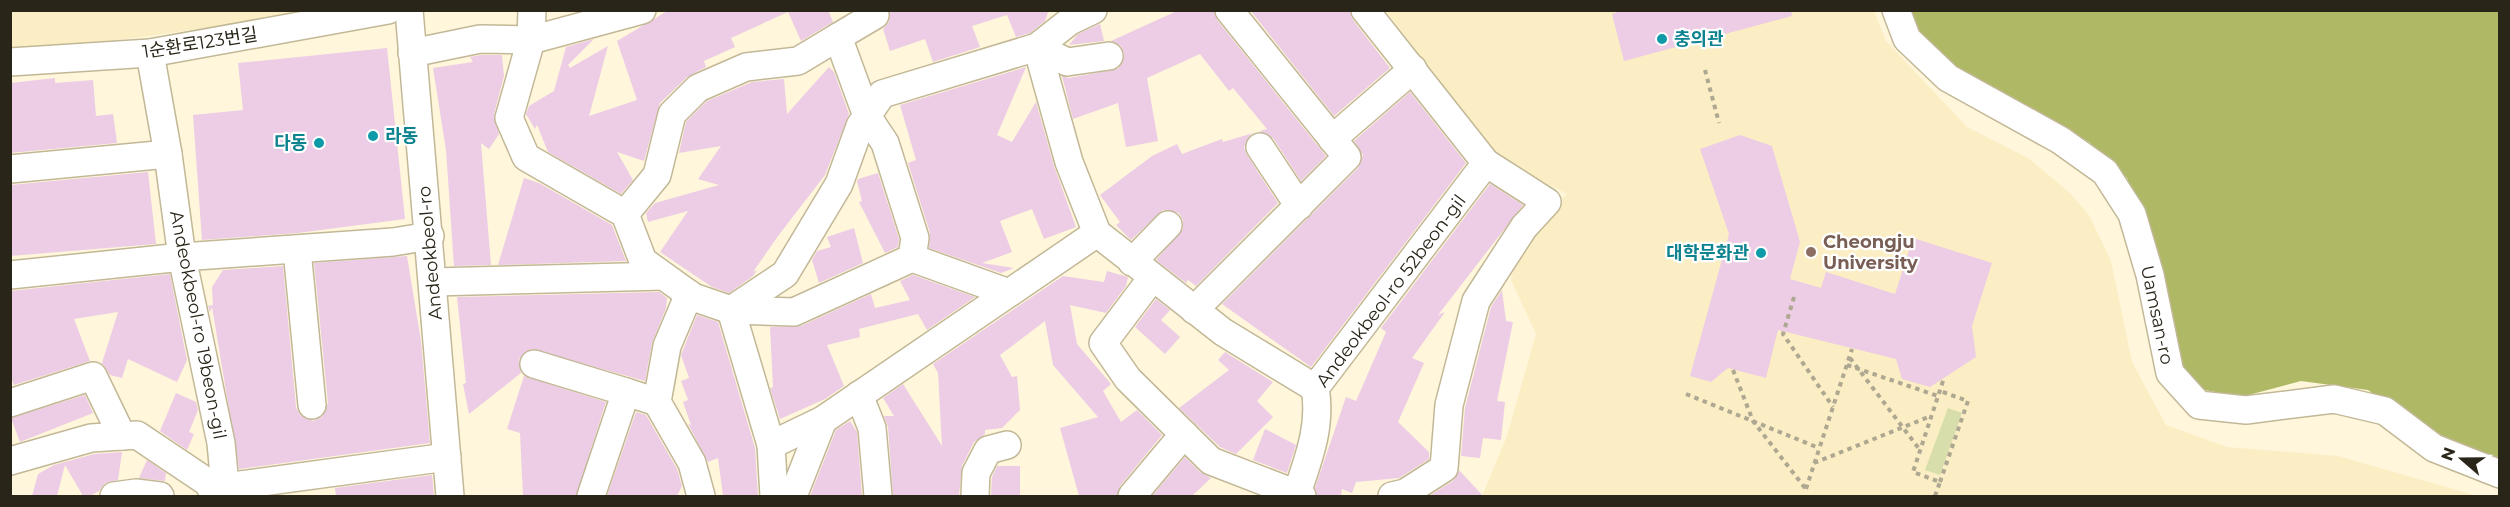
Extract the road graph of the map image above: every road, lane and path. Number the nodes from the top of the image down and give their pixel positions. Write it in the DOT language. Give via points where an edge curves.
graph roads {
  1 [pos="388,10"];
  2 [pos="409,10"];
  3 [pos="532,10"];
  4 [pos="642,10"];
  5 [pos="1229,10"];
  6 [pos="1365,10"];
  7 [pos="1896,10"];
  8 [pos="1076,14"];
  9 [pos="875,15"];
  10 [pos="838,37"];
  11 [pos="531,40"];
  12 [pos="1037,47"];
  13 [pos="150,53"];
  14 [pos="412,53"];
  15 [pos="1109,56"];
  16 [pos="10,62"];
  17 [pos="1413,69"];
  18 [pos="1705,70"];
  19 [pos="867,116"];
  20 [pos="1719,123"];
  21 [pos="1260,147"];
  22 [pos="1340,148"];
  23 [pos="168,154"];
  24 [pos="1486,163"];
  25 [pos="10,169"];
  26 [pos="1299,206"];
  27 [pos="625,214"];
  28 [pos="1168,225"];
  29 [pos="1097,233"];
  30 [pos="430,236"];
  31 [pos="297,250"];
  32 [pos="182,257"];
  33 [pos="912,258"];
  34 [pos="1142,270"];
  35 [pos="10,275"];
  36 [pos="663,276"];
  37 [pos="433,282"];
  38 [pos="1009,293"];
  39 [pos="689,294"];
  40 [pos="1794,297"];
  41 [pos="731,310"];
  42 [pos="1194,310"];
  43 [pos="1852,349"];
  44 [pos="1850,358"];
  45 [pos="534,363"];
  46 [pos="1847,365"];
  47 [pos="1859,369"];
  48 [pos="1733,370"];
  49 [pos="1944,378"];
  50 [pos="1315,388"];
  51 [pos="626,392"];
  52 [pos="1686,394"];
  53 [pos="1939,394"];
  54 [pos="859,395"];
  55 [pos="657,402"];
  56 [pos="10,403"];
  57 [pos="312,405"];
  58 [pos="1833,408"];
  59 [pos="1932,416"];
  60 [pos="823,420"];
  61 [pos="1753,421"];
  62 [pos="1901,428"];
  63 [pos="1184,434"];
  64 [pos="122,436"];
  65 [pos="1008,444"];
  66 [pos="771,445"];
  67 [pos="1819,448"];
  68 [pos="1921,451"];
  69 [pos="447,457"];
  70 [pos="10,461"];
  71 [pos="1814,463"];
  72 [pos="2499,474"];
  73 [pos="1940,482"];
  74 [pos="222,493"];
  75 [pos="114,496"];
  76 [pos="160,496"];
  77 [pos="450,496"];
  78 [pos="591,496"];
  79 [pos="701,496"];
  80 [pos="774,496"];
  81 [pos="793,496"];
  82 [pos="878,496"];
  83 [pos="975,496"];
  84 [pos="1132,496"];
  85 [pos="1298,496"];
  86 [pos="1392,496"];
  87 [pos="1935,496"];
  1 -- 13 [label="street, 1순환로123번길"];
  2 -- 14 [label="street, Andeokbeol-ro"];
  3 -- 11 [label="street"];
  4 -- 11 [label="street"];
  5 -- 22 [label="street"];
  6 -- 17 [label="street"];
  7 -- 72 [label="street, Uamsan-ro" via="1907,39 1948,78 2060,140 2105,172 2132,214 2150,274 2170,374 2199,405 2246,410 2334,399 2385,411 2434,448"];
  8 -- 12 [label="street"];
  9 -- 10 [label="street"];
  10 -- 19 [label="street"];
  10 -- 27 [label="street" via="798,61 746,67 698,88 672,114 657,175"];
  11 -- 14 [label="street" via="480,39"];
  11 -- 27 [label="street" via="508,118 526,157"];
  12 -- 15 [label="street" via="1067,62"];
  12 -- 19 [label="street" via="882,94"];
  12 -- 29 [label="street" via="1069,162"];
  13 -- 16 [label="street, 1순환로123번길"];
  13 -- 23 [label="street, Andeokbeol-ro 19beon-gil"];
  14 -- 30 [label="street, Andeokbeol-ro"];
  17 -- 22 [label="street"];
  17 -- 24 [label="street"];
  18 -- 20 [label="path"];
  19 -- 33 [label="street" via="885,143 915,238"];
  19 -- 41 [label="street" via="839,184 785,274"];
  21 -- 26 [label="street"];
  22 -- 26 [label="street"];
  23 -- 25 [label="street"];
  23 -- 32 [label="street, Andeokbeol-ro 19beon-gil"];
  24 -- 50 [label="street, Andeokbeol-ro 52beon-gil"];
  24 -- 86 [label="street" via="1547,202 1524,228 1476,301 1449,405 1444,468 1405,494"];
  26 -- 42 [label="street"];
  27 -- 36 [label="street" via="643,261"];
  28 -- 34 [label="street"];
  29 -- 34 [label="street"];
  29 -- 38 [label="street"];
  30 -- 31 [label="street"];
  30 -- 37 [label="street, Andeokbeol-ro"];
  31 -- 32 [label="street"];
  31 -- 57 [label="street"];
  32 -- 35 [label="street"];
  32 -- 74 [label="street, Andeokbeol-ro 19beon-gil" via="221,443"];
  33 -- 38 [label="street"];
  33 -- 41 [label="street" via="794,312"];
  34 -- 42 [label="street"];
  34 -- 63 [label="street, Andeokbeol-ro 52beon-gil" via="1103,343 1128,379"];
  36 -- 37 [label="street"];
  36 -- 39 [label="street"];
  37 -- 69 [label="street, Andeokbeol-ro"];
  38 -- 54 [label="street"];
  39 -- 41 [label="street"];
  39 -- 55 [label="street" via="667,346"];
  40 -- 58 [label="path" via="1784,334"];
  41 -- 66 [label="street"];
  42 -- 50 [label="street"];
  43 -- 44 [label="path"];
  44 -- 46 [label="path"];
  44 -- 47 [label="path"];
  45 -- 51 [label="street"];
  46 -- 47 [label="path"];
  46 -- 58 [label="path"];
  47 -- 53 [label="path"];
  47 -- 62 [label="path"];
  48 -- 61 [label="path"];
  49 -- 53 [label="path"];
  50 -- 85 [label="street, Andeokbeol-ro 52beon-gil" via="1319,410"];
  51 -- 55 [label="street"];
  51 -- 78 [label="street"];
  52 -- 61 [label="path"];
  53 -- 59 [label="path"];
  53 -- 73 [label="path" via="1968,401"];
  54 -- 60 [label="street"];
  54 -- 82 [label="street" via="872,428"];
  55 -- 79 [label="street" via="692,463"];
  56 -- 64 [label="street" via="93,376"];
  58 -- 67 [label="path"];
  59 -- 62 [label="path"];
  59 -- 68 [label="path"];
  60 -- 66 [label="street"];
  60 -- 81 [label="street"];
  61 -- 67 [label="path"];
  61 -- 71 [label="path" via="1806,489"];
  62 -- 68 [label="path"];
  62 -- 71 [label="path"];
  63 -- 84 [label="street"];
  63 -- 85 [label="street, Andeokbeol-ro 52beon-gil" via="1211,461"];
  64 -- 70 [label="street" via="92,438"];
  64 -- 74 [label="street" via="137,435"];
  65 -- 83 [label="street" via="988,450 976,472"];
  66 -- 80 [label="street"];
  67 -- 71 [label="path"];
  68 -- 73 [label="path" via="1913,472"];
  69 -- 74 [label="street"];
  69 -- 77 [label="street, Andeokbeol-ro"];
  73 -- 87 [label="path"];
  75 -- 76 [label="street"];
}
